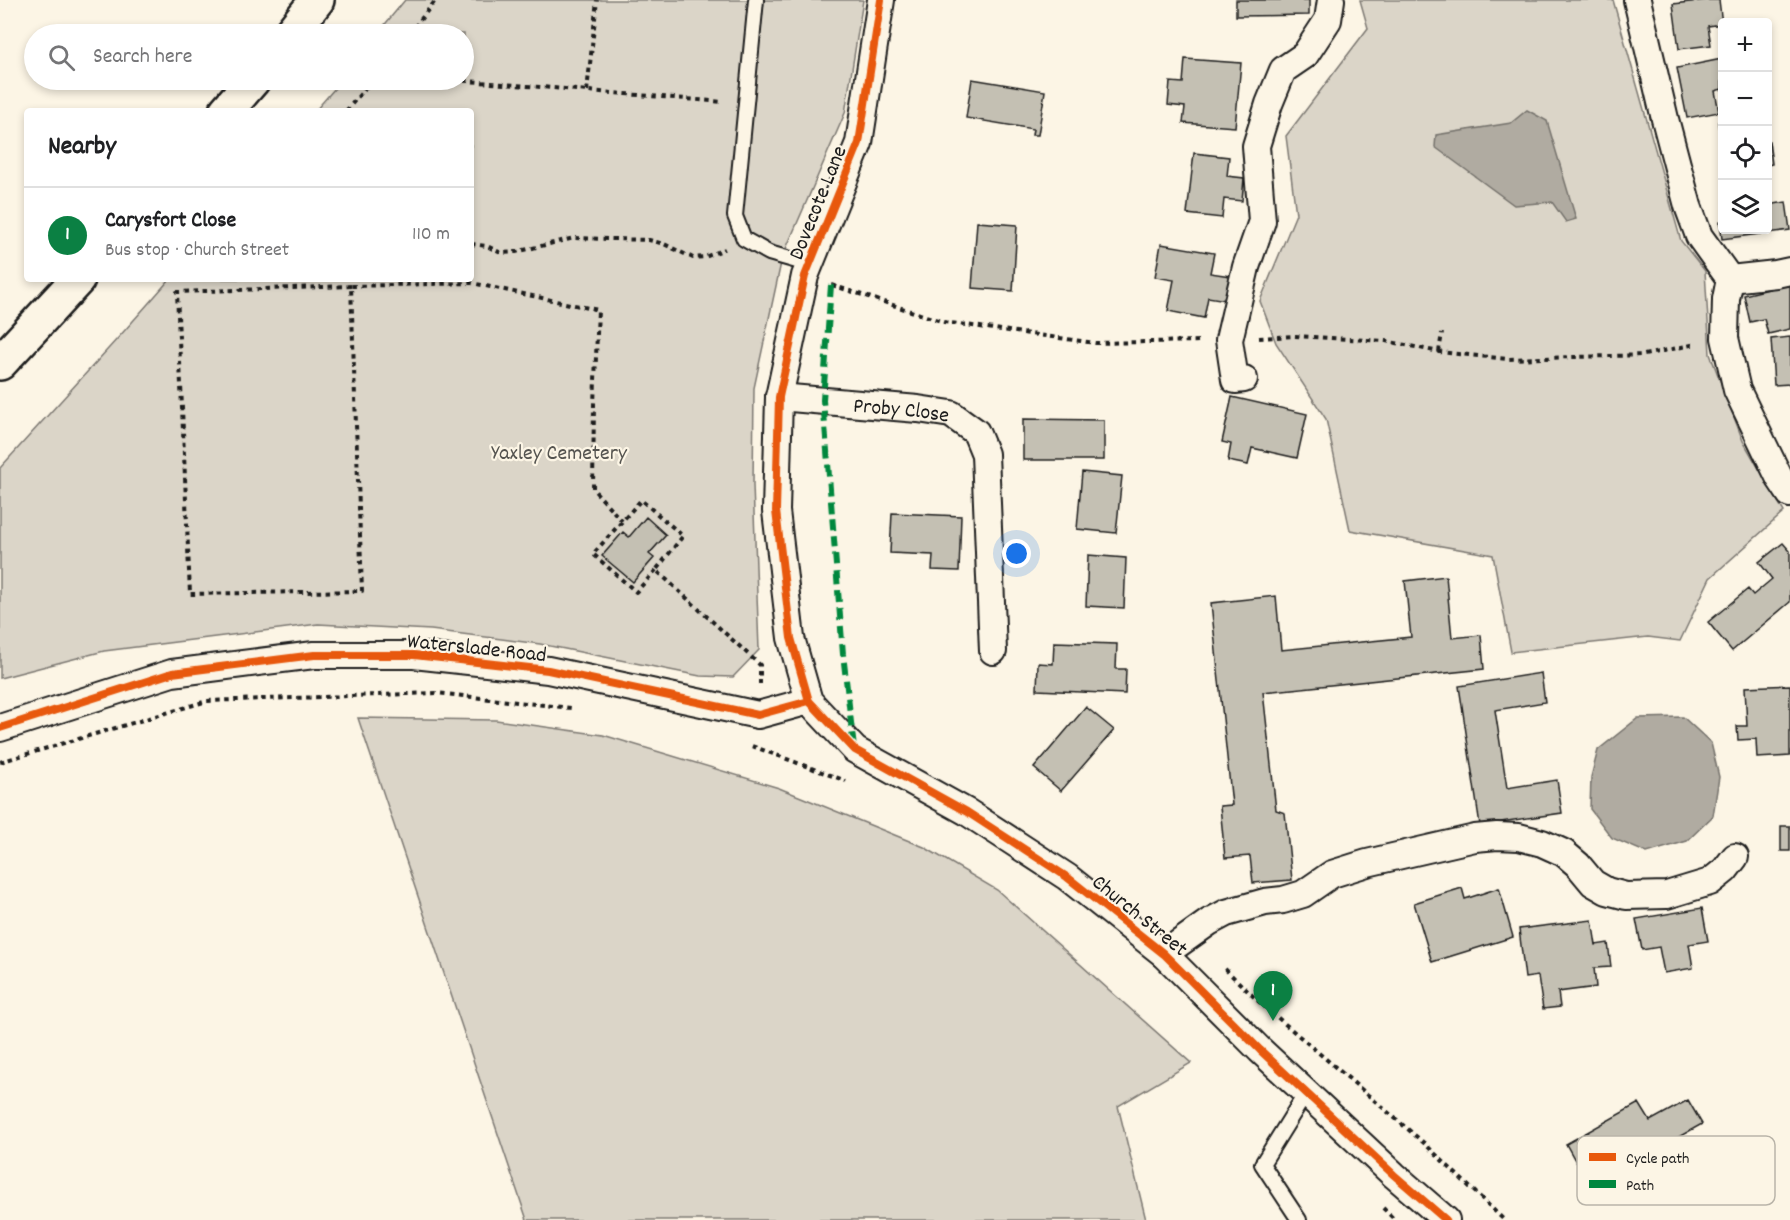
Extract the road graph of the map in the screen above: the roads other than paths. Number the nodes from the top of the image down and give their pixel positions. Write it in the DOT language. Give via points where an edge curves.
graph roads {
  1 [pos="317,0"];
  2 [pos="756,0"];
  3 [pos="881,0"];
  4 [pos="1331,0"];
  5 [pos="1637,0"];
  6 [pos="298,24"];
  7 [pos="244,90"];
  8 [pos="229,108"];
  9 [pos="808,270"];
  10 [pos="1790,271"];
  11 [pos="1730,279"];
  12 [pos="75,282"];
  13 [pos="0,363"];
  14 [pos="1244,379"];
  15 [pos="779,397"];
  16 [pos="1790,494"];
  17 [pos="993,651"];
  18 [pos="809,701"];
  19 [pos="0,728"];
  20 [pos="1736,857"];
  21 [pos="1164,954"];
  22 [pos="1306,1093"];
  23 [pos="1299,1220"];
  24 [pos="1446,1220"];
  1 -- 6 [label="main road"];
  2 -- 9 [label="lane" via="735,216 744,238"];
  3 -- 9 [label="street, Dovecote Lane" via="859,143"];
  4 -- 14 [label="street" via="1328,20 1305,55 1283,70 1256,147 1262,222 1228,340 1235,380"];
  5 -- 11 [label="street" via="1688,206 1699,236"];
  7 -- 8 [label="main road"];
  9 -- 15 [label="street, Dovecote Lane"];
  10 -- 11 [label="street"];
  11 -- 16 [label="street" via="1725,338 1737,390"];
  12 -- 13 [label="main road"];
  15 -- 17 [label="street, Proby Close" via="951,414 976,432 985,454"];
  15 -- 18 [label="street, Dovecote Lane" via="776,511 790,638"];
  18 -- 19 [label="street, Waterslade Road" via="758,715 548,670 414,656 314,655 172,673"];
  18 -- 21 [label="street, Church Street" via="855,750 967,812 1057,871"];
  20 -- 21 [label="street" via="1710,882 1667,895 1626,896 1593,883 1564,853 1542,843 1519,837 1475,838 1367,863 1332,874 1303,894 1226,913"];
  21 -- 22 [label="street, Church Street"];
  22 -- 23 [label="lane" via="1262,1164"];
  22 -- 24 [label="street, Church Street"];
}
